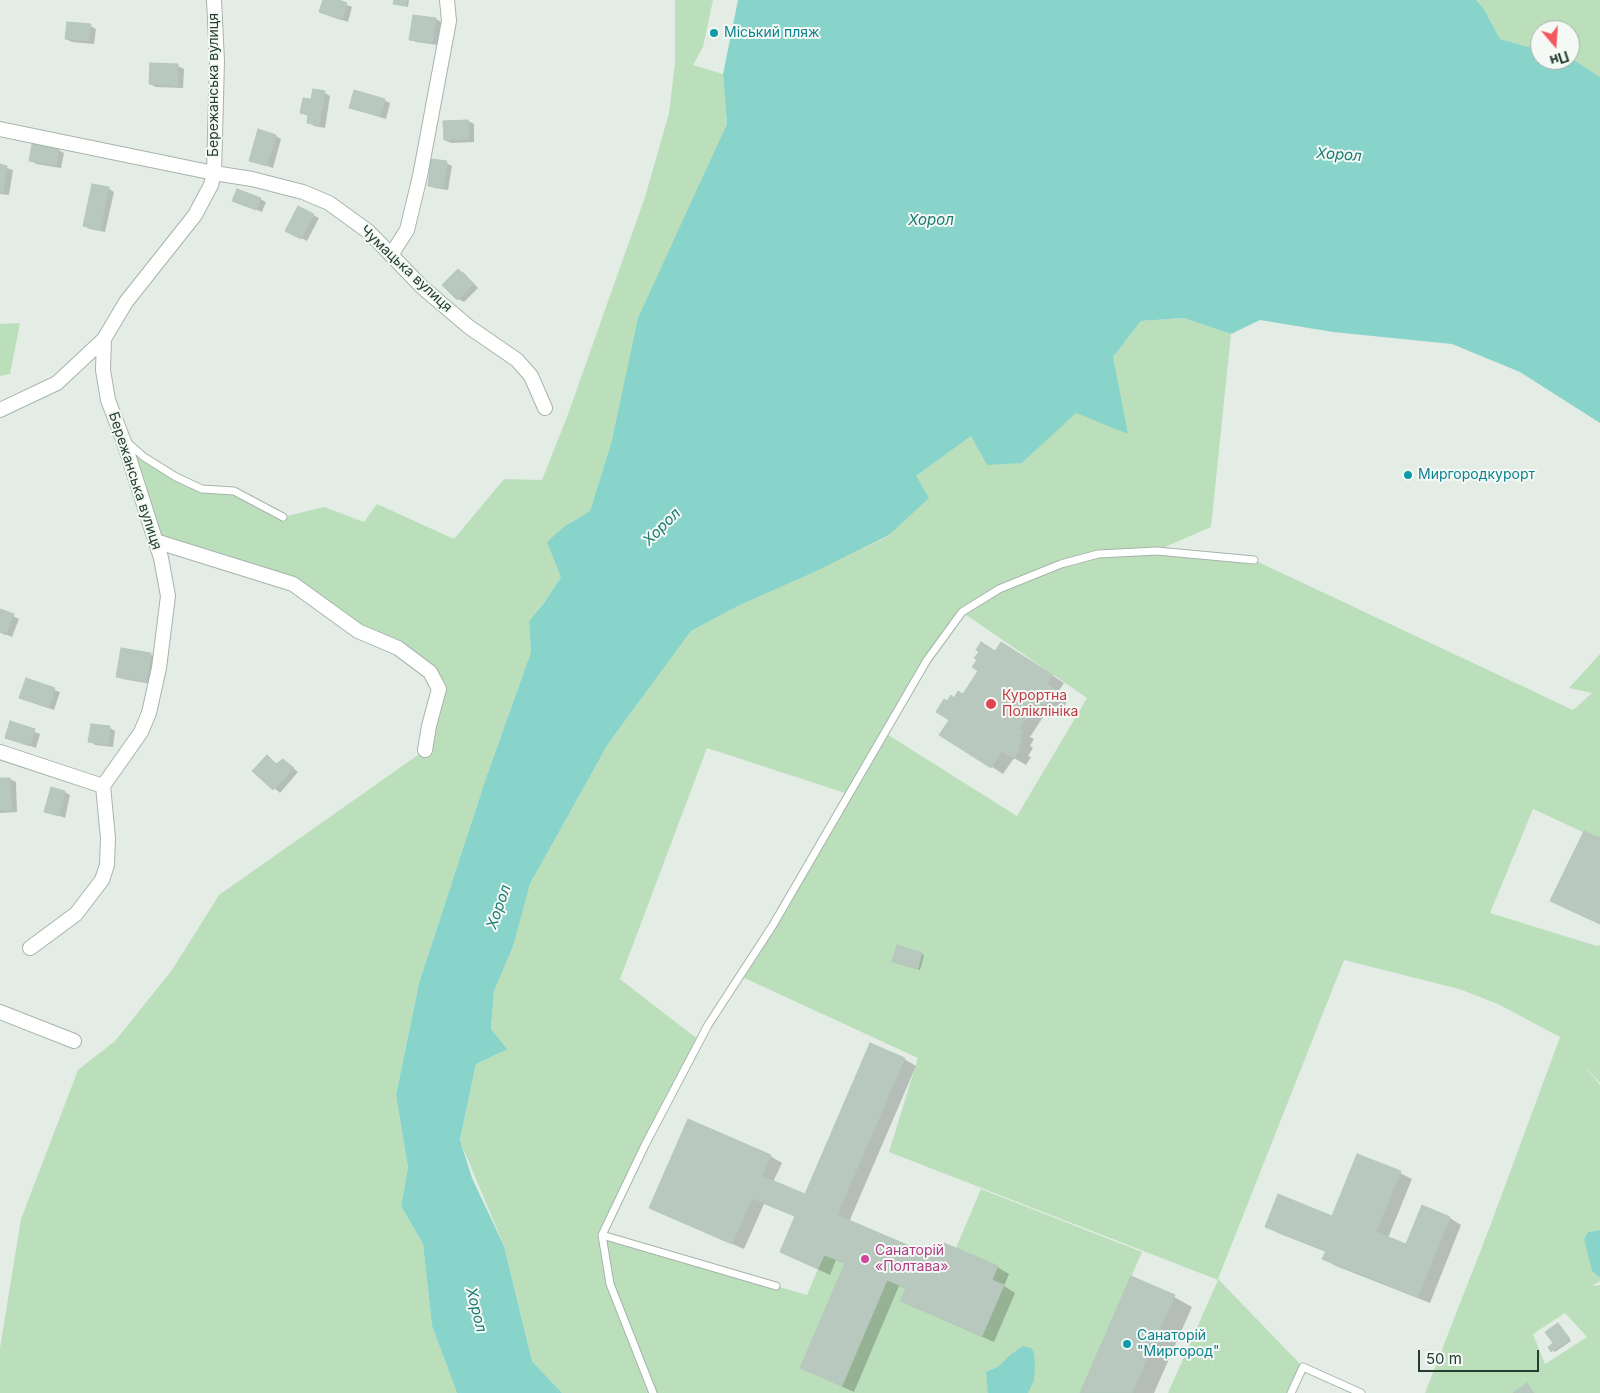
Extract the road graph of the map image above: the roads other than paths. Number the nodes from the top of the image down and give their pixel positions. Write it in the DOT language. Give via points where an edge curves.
graph roads {
  1 [pos="214,0"];
  2 [pos="447,0"];
  3 [pos="0,129"];
  4 [pos="214,173"];
  5 [pos="391,255"];
  6 [pos="104,339"];
  7 [pos="545,408"];
  8 [pos="0,410"];
  9 [pos="122,437"];
  10 [pos="283,517"];
  11 [pos="155,541"];
  12 [pos="1254,560"];
  13 [pos="425,750"];
  14 [pos="0,752"];
  15 [pos="103,786"];
  16 [pos="30,948"];
  17 [pos="0,1012"];
  18 [pos="74,1040"];
  19 [pos="602,1235"];
  20 [pos="776,1286"];
  21 [pos="653,1393"];
  22 [pos="1291,1393"];
  23 [pos="1361,1393"];
  1 -- 4 [label="street, Бережанська вулиця" via="217,61"];
  2 -- 5 [label="street" via="449,21 420,176 407,230"];
  3 -- 4 [label="street, Чумацька вулиця"];
  4 -- 5 [label="street, Чумацька вулиця" via="303,192 329,203 369,232"];
  4 -- 6 [label="street, Бережанська вулиця" via="194,215 126,302"];
  5 -- 7 [label="street, Чумацька вулиця" via="469,327 517,360 531,376"];
  6 -- 8 [label="street" via="58,383"];
  6 -- 9 [label="street, Бережанська вулиця" via="108,400"];
  9 -- 10 [label="lane" via="144,457 176,477 202,489 234,490"];
  9 -- 11 [label="street, Бережанська вулиця"];
  11 -- 13 [label="street" via="293,584 358,631 398,648 430,672 439,688"];
  11 -- 15 [label="street, Бережанська вулиця" via="168,596 159,668 149,713 141,732"];
  12 -- 19 [label="lane" via="1157,551 1098,554 1061,564 1000,588 962,612 927,660 773,925 708,1025"];
  14 -- 15 [label="street"];
  15 -- 16 [label="street" via="108,838 107,865 102,880 76,914"];
  17 -- 18 [label="street"];
  19 -- 20 [label="lane"];
  19 -- 21 [label="lane" via="610,1284"];
  22 -- 23 [label="lane" via="1303,1367"];
}
